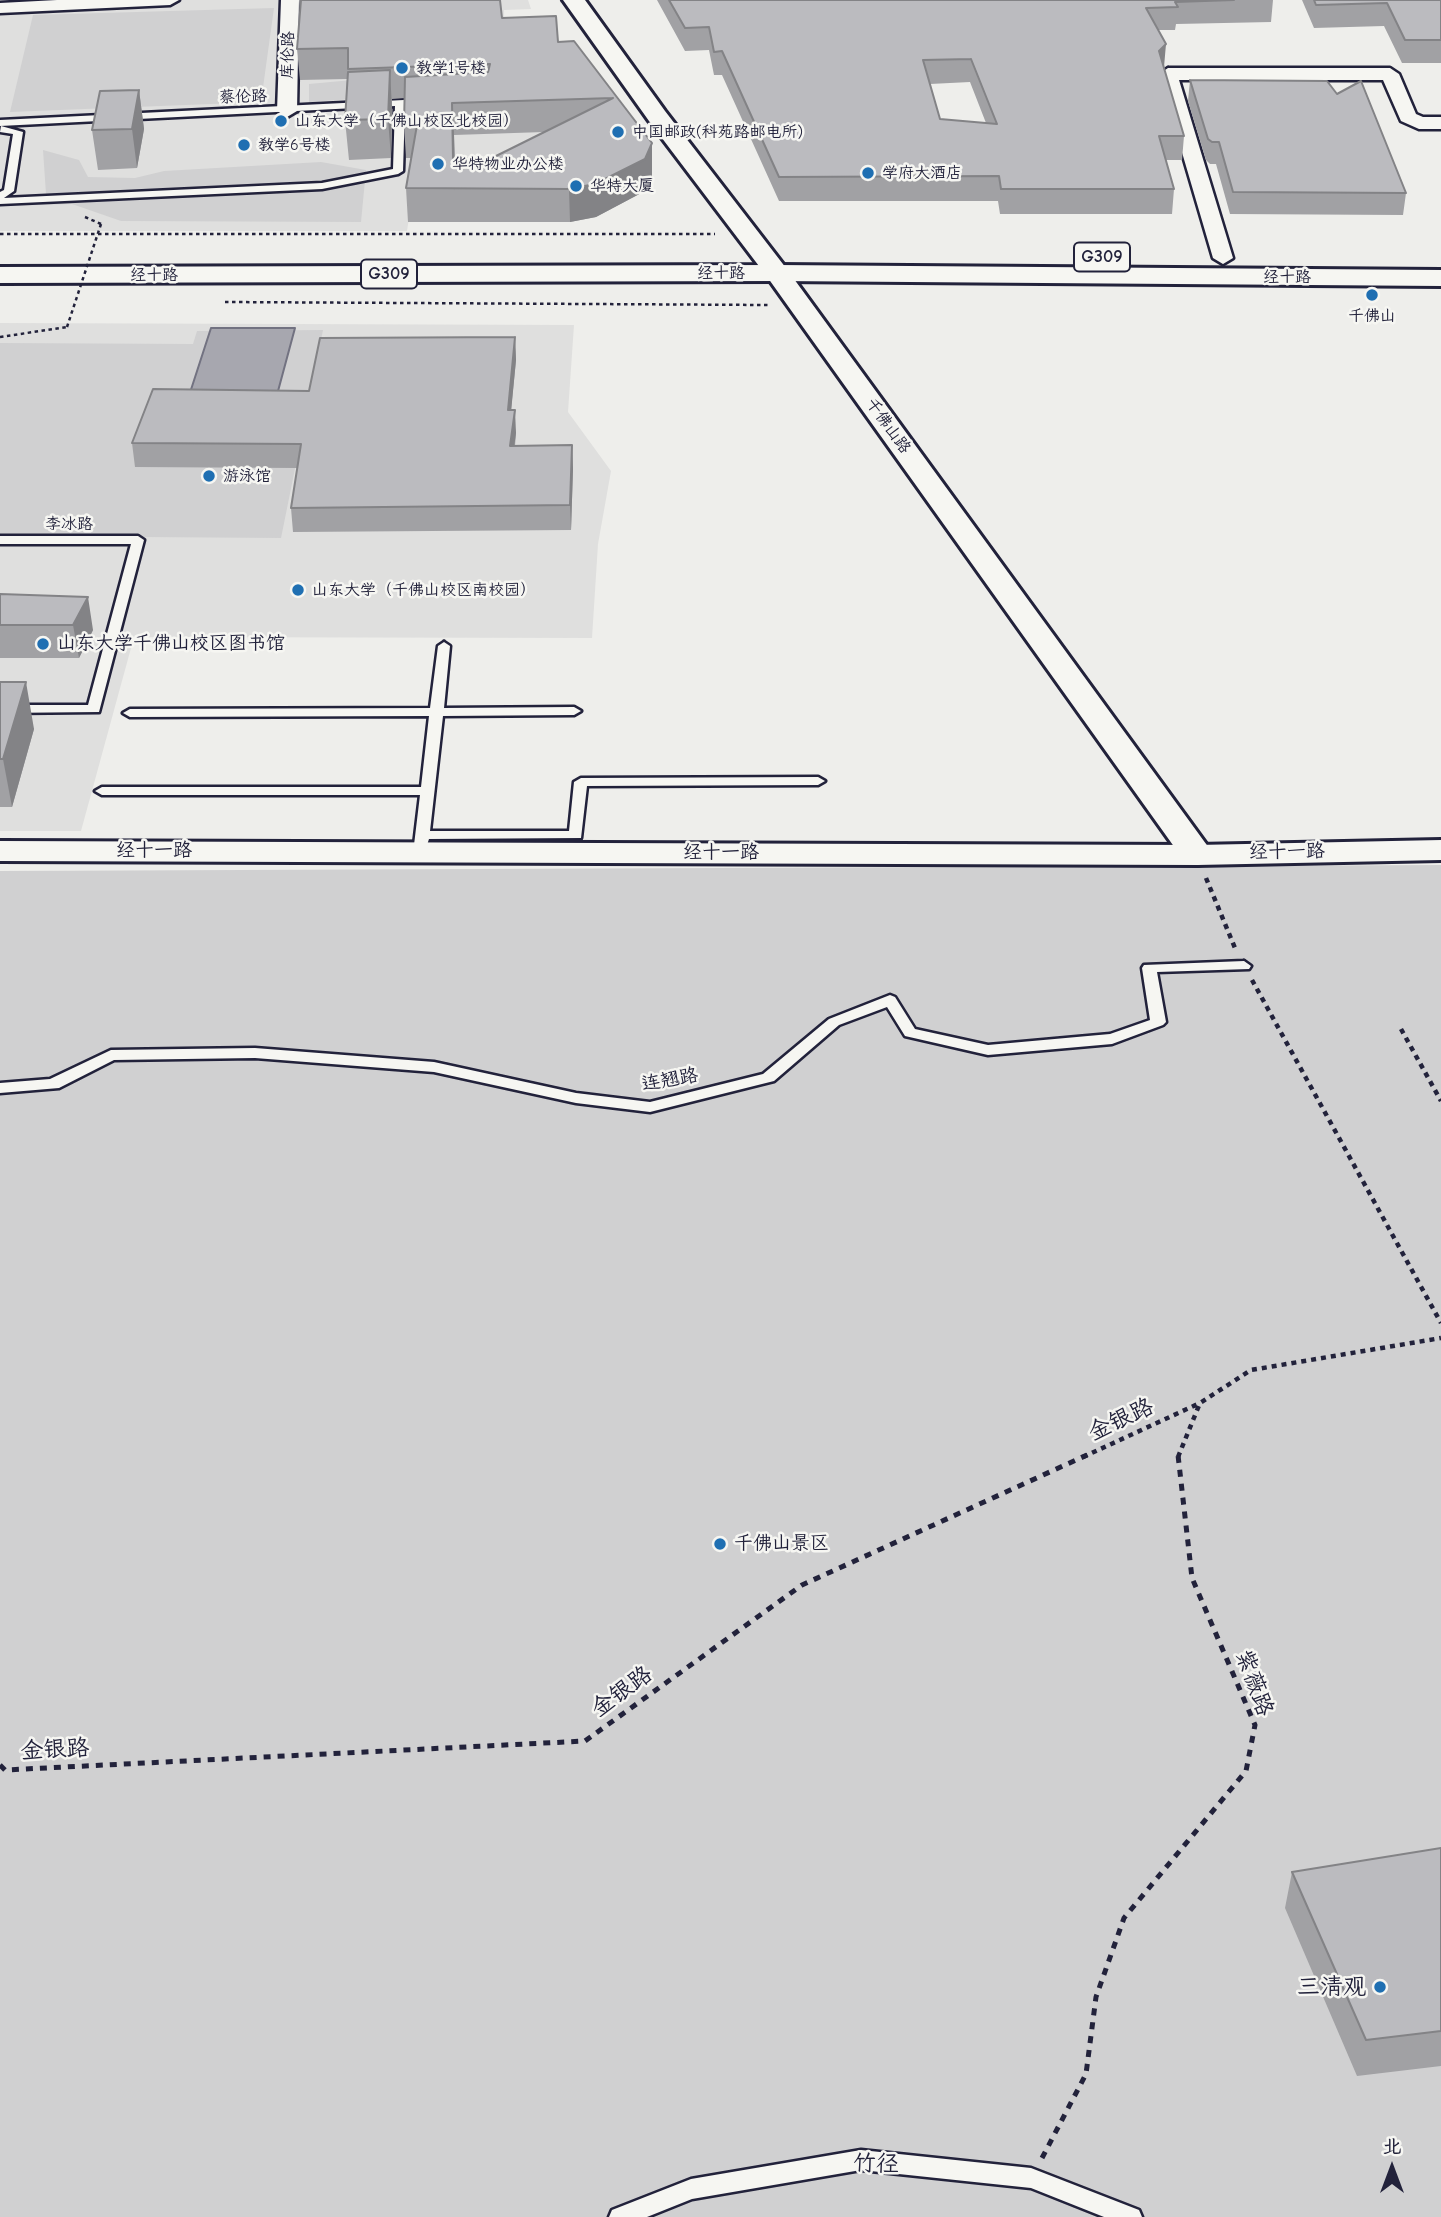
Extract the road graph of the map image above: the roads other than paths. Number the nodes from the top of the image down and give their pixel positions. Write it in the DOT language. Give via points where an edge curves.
graph roads {
  1 [pos="170,0"];
  2 [pos="290,0"];
  3 [pos="574,0"];
  4 [pos="96,2"];
  5 [pos="1,12"];
  6 [pos="437,102"];
  7 [pos="400,104"];
  8 [pos="287,111"];
  9 [pos="0,122"];
  10 [pos="1441,123"];
  11 [pos="0,129"];
  12 [pos="0,198"];
  13 [pos="0,253"];
  14 [pos="1223,258"];
  15 [pos="1441,259"];
  16 [pos="770,265"];
  17 [pos="0,275"];
  18 [pos="1441,278"];
  19 [pos="0,541"];
  20 [pos="444,646"];
  21 [pos="0,709"];
  22 [pos="573,711"];
  23 [pos="438,712"];
  24 [pos="130,713"];
  25 [pos="818,781"];
  26 [pos="102,791"];
  27 [pos="428,791"];
  28 [pos="421,844"];
  29 [pos="1441,850"];
  30 [pos="0,851"];
  31 [pos="1197,855"];
  32 [pos="1244,965"];
  33 [pos="0,1088"];
  34 [pos="620,2217"];
  35 [pos="1131,2217"];
  1 -- 4 [label="street"];
  2 -- 8 [label="street, 库伦路"];
  3 -- 16 [label="main road, 千佛山路"];
  4 -- 5 [label="street"];
  6 -- 7 [label="lane, 蔡伦路"];
  7 -- 8 [label="lane, 蔡伦路"];
  7 -- 12 [label="lane" via="398,171 322,186"];
  8 -- 9 [label="lane, 蔡伦路"];
  10 -- 14 [label="street" via="1419,123 1408,117 1390,74 1168,74"];
  11 -- 12 [label="lane" via="18,132 9,191"];
  13 -- 16 [label="main road, 经十路 / G309"];
  14 -- 15 [label="main road, 经十路 / G309"];
  14 -- 16 [label="main road, 经十路 / G309"];
  16 -- 17 [label="main road, 经十路 / G309"];
  16 -- 18 [label="main road, 经十路 / G309"];
  16 -- 31 [label="main road, 千佛山路"];
  19 -- 21 [label="lane, 李冰路" via="138,540 94,709"];
  20 -- 23 [label="lane"];
  22 -- 23 [label="lane"];
  23 -- 24 [label="lane"];
  23 -- 27 [label="lane"];
  25 -- 28 [label="lane" via="581,782 576,835"];
  26 -- 27 [label="lane"];
  27 -- 28 [label="lane"];
  28 -- 30 [label="main road, 经十一路"];
  28 -- 31 [label="main road, 经十一路"];
  29 -- 31 [label="main road, 经十一路"];
  32 -- 33 [label="lane, 连翘路" via="1149,968 1158,1022 1112,1039 988,1050 910,1033 890,1000 834,1022 768,1078 650,1107 576,1098 434,1067 255,1053 111,1055 54,1084"];
  34 -- 35 [label="lane, 竹径" via="691,2189 861,2160 1031,2178"];
}
